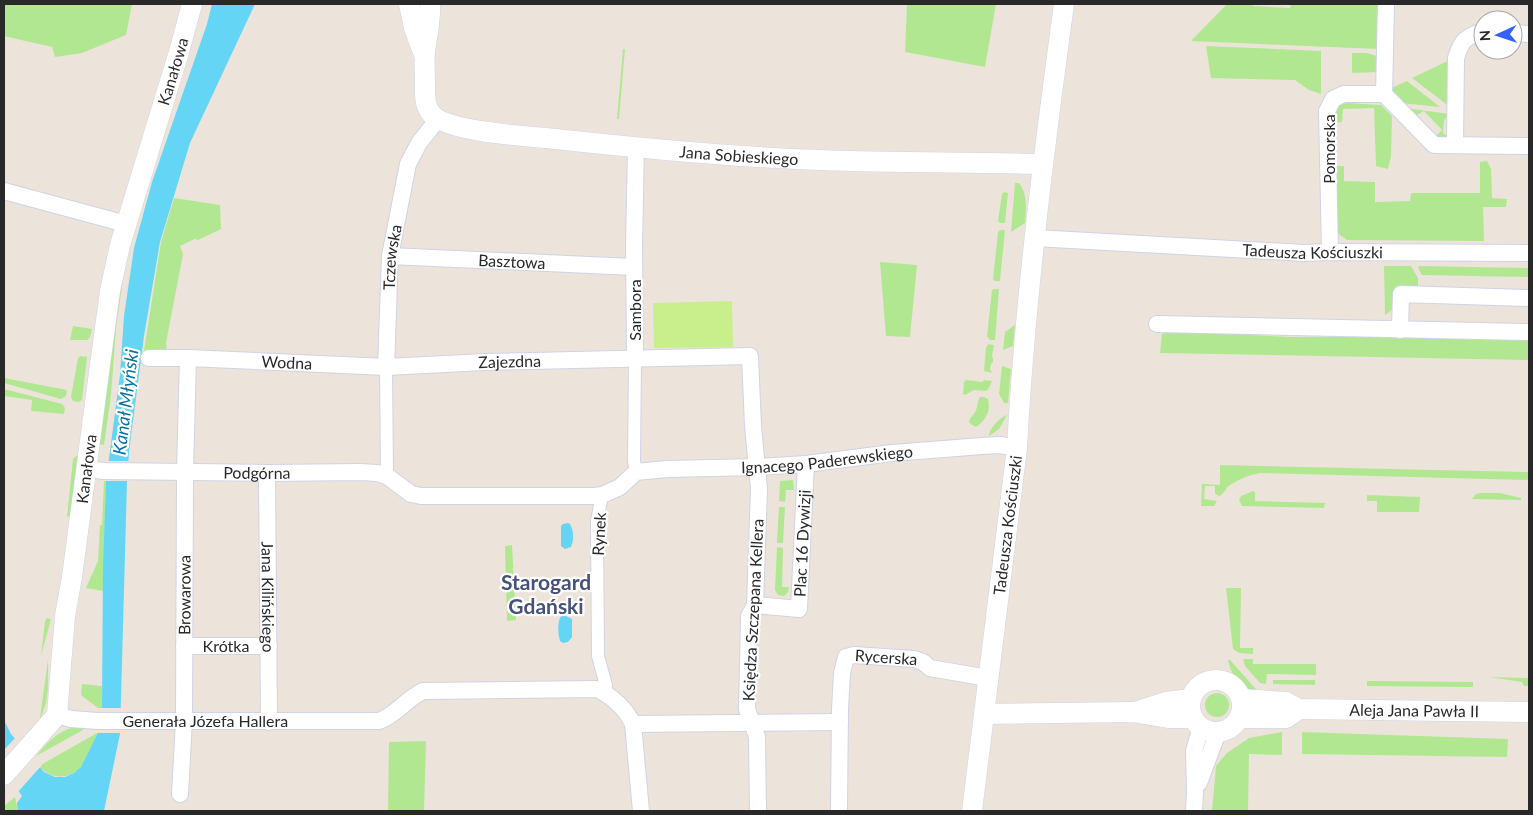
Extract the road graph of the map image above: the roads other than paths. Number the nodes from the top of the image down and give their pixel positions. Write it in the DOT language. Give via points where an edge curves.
graph roads {
  1 [pos="192,4"];
  2 [pos="409,4"];
  3 [pos="430,4"];
  4 [pos="1064,4"];
  5 [pos="1386,4"];
  6 [pos="1473,35"];
  7 [pos="424,55"];
  8 [pos="1384,94"];
  9 [pos="438,119"];
  10 [pos="1455,145"];
  11 [pos="1529,146"];
  12 [pos="636,147"];
  13 [pos="1043,164"];
  14 [pos="4,191"];
  15 [pos="126,224"];
  16 [pos="1034,238"];
  17 [pos="1330,252"];
  18 [pos="1529,253"];
  19 [pos="390,256"];
  20 [pos="634,267"];
  21 [pos="1529,298"];
  22 [pos="1157,324"];
  23 [pos="1400,330"];
  24 [pos="1529,332"];
  25 [pos="149,358"];
  26 [pos="188,358"];
  27 [pos="635,358"];
  28 [pos="386,367"];
  29 [pos="1017,448"];
  30 [pos="806,464"];
  31 [pos="758,467"];
  32 [pos="95,470"];
  33 [pos="185,471"];
  34 [pos="636,472"];
  35 [pos="267,473"];
  36 [pos="386,476"];
  37 [pos="602,495"];
  38 [pos="421,496"];
  39 [pos="755,605"];
  40 [pos="184,646"];
  41 [pos="269,646"];
  42 [pos="988,678"];
  43 [pos="609,697"];
  44 [pos="1241,708"];
  45 [pos="1529,712"];
  46 [pos="984,714"];
  47 [pos="57,715"];
  48 [pos="1201,719"];
  49 [pos="184,720"];
  50 [pos="269,722"];
  51 [pos="752,722"];
  52 [pos="840,722"];
  53 [pos="633,724"];
  54 [pos="4,775"];
  55 [pos="180,794"];
  56 [pos="641,811"];
  57 [pos="758,811"];
  58 [pos="839,811"];
  59 [pos="972,811"];
  60 [pos="1194,811"];
  1 -- 15 [label="street, Kanałowa"];
  2 -- 7 [label="street"];
  3 -- 7 [label="street"];
  4 -- 13 [label="street, Tadeusza Kościuszki"];
  5 -- 8 [label="street"];
  6 -- 10 [label="street" via="1460,45 1456,58"];
  7 -- 9 [label="street" via="427,105"];
  8 -- 10 [label="street" via="1434,145"];
  8 -- 17 [label="street, Pomorska" via="1344,94 1333,98 1327,111"];
  9 -- 12 [label="street, Jana Sobieskiego" via="488,132"];
  9 -- 19 [label="street, Tczewska" via="408,164"];
  10 -- 11 [label="street"];
  12 -- 13 [label="street, Jana Sobieskiego" via="819,160"];
  12 -- 20 [label="street, Sambora"];
  13 -- 16 [label="street, Tadeusza Kościuszki"];
  14 -- 15 [label="street"];
  15 -- 32 [label="street, Kanałowa" via="110,291"];
  16 -- 17 [label="street, Tadeusza Kościuszki"];
  16 -- 29 [label="street, Tadeusza Kościuszki"];
  17 -- 18 [label="street, Tadeusza Kościuszki"];
  19 -- 20 [label="street, Basztowa"];
  19 -- 28 [label="street, Tczewska"];
  20 -- 27 [label="street, Sambora"];
  21 -- 23 [label="street" via="1401,294"];
  22 -- 23 [label="street"];
  23 -- 24 [label="street"];
  25 -- 26 [label="street, Wodna"];
  26 -- 28 [label="street, Wodna"];
  26 -- 33 [label="street"];
  27 -- 28 [label="street, Zajezdna"];
  27 -- 31 [label="street, Zajezdna" via="750,356"];
  27 -- 34 [label="street, Sambora"];
  28 -- 36 [label="street, Tczewska"];
  29 -- 30 [label="street, Ignacego Paderewskiego" via="982,446"];
  29 -- 42 [label="street, Tadeusza Kościuszki"];
  30 -- 31 [label="street, Ignacego Paderewskiego"];
  30 -- 39 [label="street, Plac 16 Dywizji" via="799,609"];
  31 -- 34 [label="street, Ignacego Paderewskiego"];
  31 -- 39 [label="street, Księdza Szczepana Kellera"];
  32 -- 33 [label="street, Podgórna"];
  32 -- 47 [label="street, Kanałowa" via="65,616"];
  33 -- 35 [label="street, Podgórna"];
  33 -- 40 [label="street, Browarowa"];
  34 -- 37 [label="street, Rynek" via="620,487"];
  35 -- 36 [label="street, Podgórna" via="361,472"];
  35 -- 41 [label="street, Jana Kilińskiego"];
  36 -- 38 [label="street, Podgórna" via="411,494"];
  37 -- 38 [label="street, Rynek"];
  37 -- 43 [label="street, Rynek" via="597,521 598,656"];
  39 -- 51 [label="street, Księdza Szczepana Kellera" via="749,616 747,662 747,709"];
  40 -- 41 [label="street, Krótka"];
  40 -- 49 [label="street, Browarowa"];
  41 -- 50 [label="street, Jana Kilińskiego"];
  42 -- 46 [label="street, Tadeusza Kościuszki"];
  42 -- 52 [label="street, Rycerska" via="930,668 924,662 914,660 846,657 842,673"];
  43 -- 50 [label="street, Generała Józefa Hallera" via="596,689 423,691 378,721"];
  43 -- 53 [label="street"];
  44 -- 45 [label="street, Aleja Jana Pawła II" via="1286,718 1299,709"];
  44 -- 48 [label="street" via="1234,725 1227,730"];
  44 -- 48 [label="street" via="1238,690 1232,684 1224,680 1206,681 1200,685"];
  46 -- 48 [label="street" via="1133,712"];
  46 -- 59 [label="street, Tadeusza Kościuszki"];
  47 -- 49 [label="street, Generała Józefa Hallera" via="98,721"];
  47 -- 54 [label="street"];
  48 -- 60 [label="street" via="1194,751"];
  49 -- 50 [label="street, Generała Józefa Hallera"];
  49 -- 55 [label="street, Browarowa"];
  51 -- 52 [label="street"];
  51 -- 53 [label="street"];
  51 -- 57 [label="street, Księdza Szczepana Kellera" via="757,737"];
  52 -- 58 [label="street, Rycerska"];
  53 -- 56 [label="street"];
}
